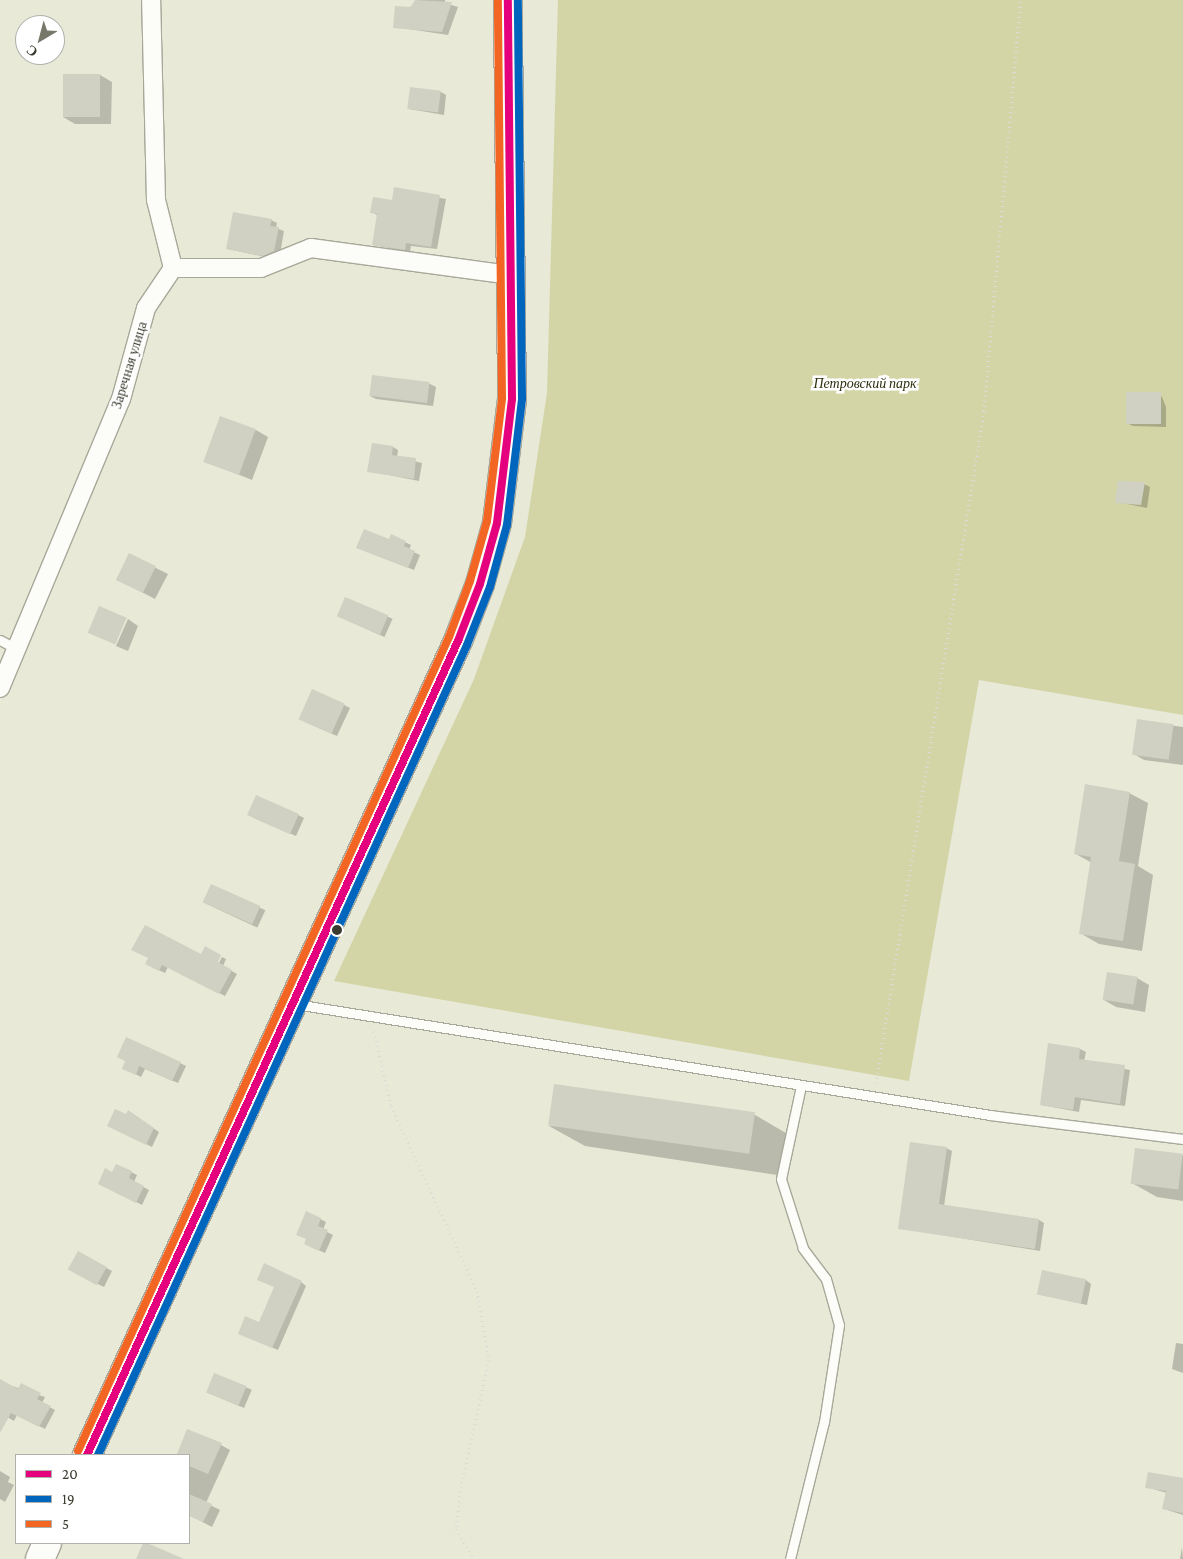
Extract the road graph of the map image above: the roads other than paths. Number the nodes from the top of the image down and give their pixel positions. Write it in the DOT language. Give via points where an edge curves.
graph roads {
  1 [pos="151,0"];
  2 [pos="508,0"];
  3 [pos="173,268"];
  4 [pos="511,275"];
  5 [pos="0,640"];
  6 [pos="16,648"];
  7 [pos="0,688"];
  8 [pos="292,1004"];
  9 [pos="801,1086"];
  10 [pos="1183,1139"];
  11 [pos="87,1454"];
  12 [pos="47,1544"];
  13 [pos="40,1559"];
  14 [pos="790,1559"];
  1 -- 3 [label="street" via="156,200"];
  2 -- 4 [label="main road"];
  3 -- 4 [label="street" via="262,268 311,248"];
  3 -- 6 [label="street, Заречная улица" via="146,308 121,399"];
  4 -- 8 [label="main road" via="512,399 507,463 497,523 480,584 458,641"];
  5 -- 6 [label="lane"];
  6 -- 7 [label="street, Заречная улица"];
  8 -- 9 [label="lane"];
  8 -- 11 [label="main road"];
  9 -- 10 [label="lane"];
  9 -- 14 [label="lane" via="781,1179 803,1248 826,1279 839,1325 824,1422"];
  12 -- 13 [label="main road"];
}
